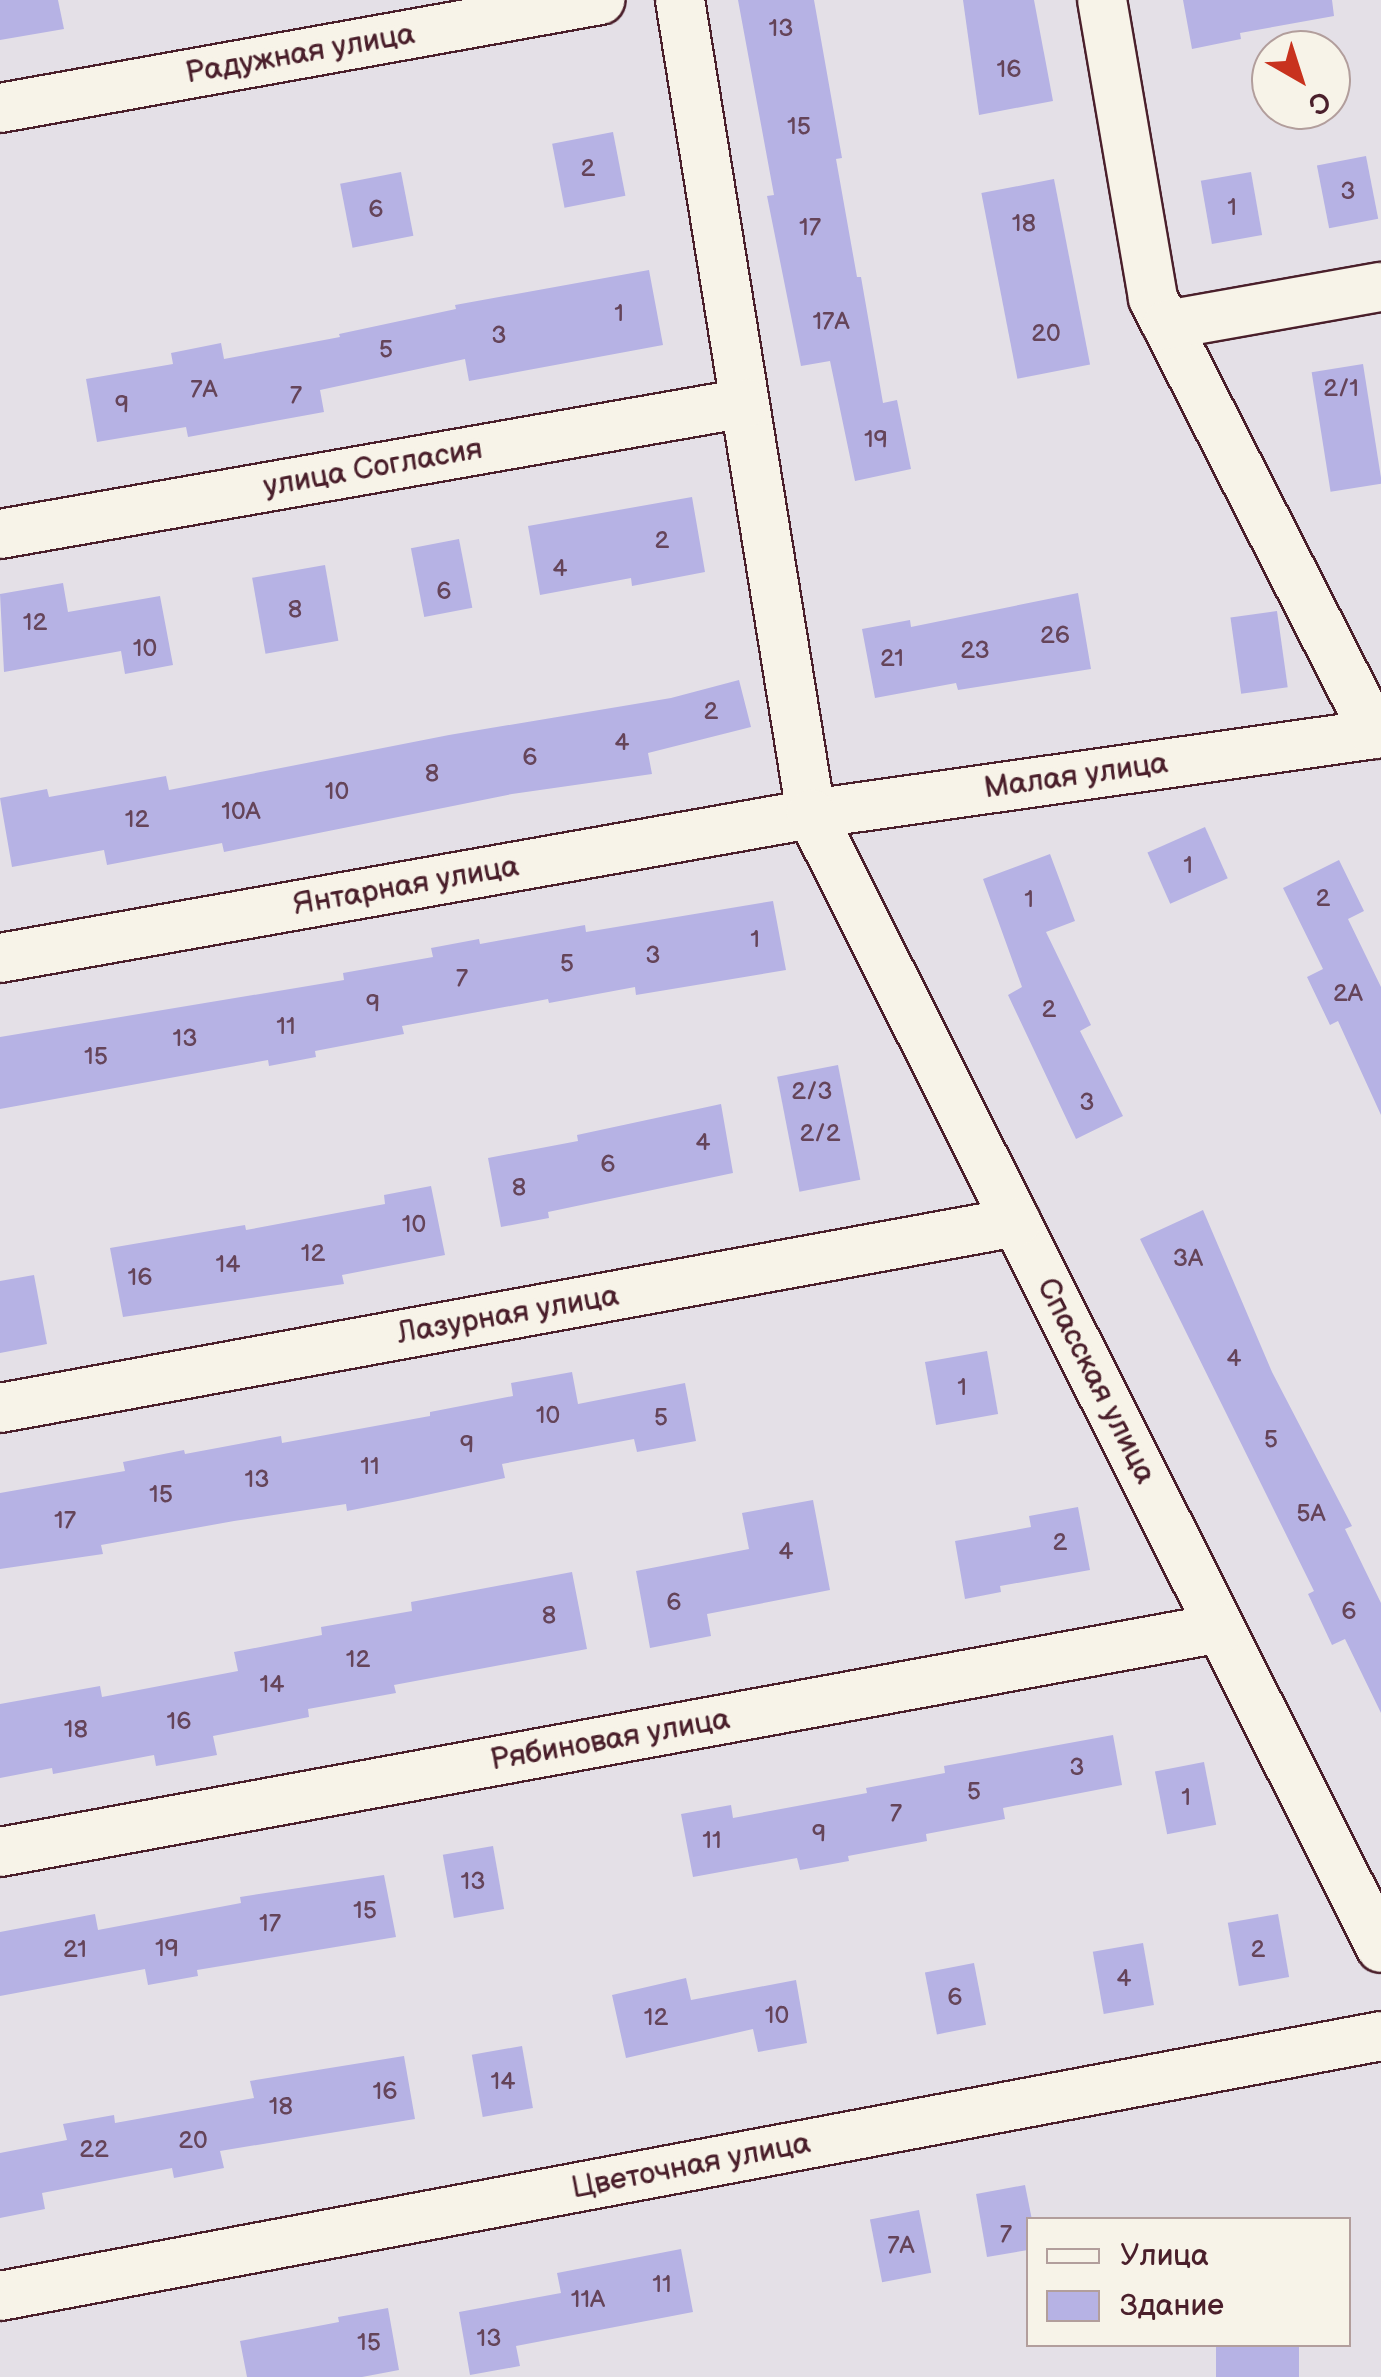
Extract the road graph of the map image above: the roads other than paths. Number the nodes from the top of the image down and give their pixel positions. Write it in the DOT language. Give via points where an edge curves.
graph roads {
  1 [pos="600,0"];
  2 [pos="680,0"];
  3 [pos="1102,0"];
  4 [pos="0,108"];
  5 [pos="1381,287"];
  6 [pos="1167,325"];
  7 [pos="745,402"];
  8 [pos="0,534"];
  9 [pos="1379,737"];
  10 [pos="812,814"];
  11 [pos="0,958"];
  12 [pos="1016,1222"];
  13 [pos="0,1408"];
  14 [pos="1220,1628"];
  15 [pos="0,1852"];
  16 [pos="1381,1948"];
  17 [pos="1381,2036"];
  18 [pos="0,2296"];
  1 -- 4 [label="street, Радужная улица"];
  2 -- 7 [label="street"];
  3 -- 6 [label="street, Малая улица" via="1153,298"];
  5 -- 6 [label="street"];
  6 -- 9 [label="street, Малая улица"];
  7 -- 8 [label="street, улица Согласия"];
  7 -- 10 [label="street"];
  9 -- 10 [label="street, Малая улица"];
  10 -- 11 [label="street, Янтарная улица"];
  10 -- 12 [label="street, Спасская улица"];
  12 -- 13 [label="street, Лазурная улица"];
  12 -- 14 [label="street, Спасская улица"];
  14 -- 15 [label="street, Рябиновая улица"];
  14 -- 16 [label="street, Спасская улица"];
  17 -- 18 [label="street, Цветочная улица"];
}
